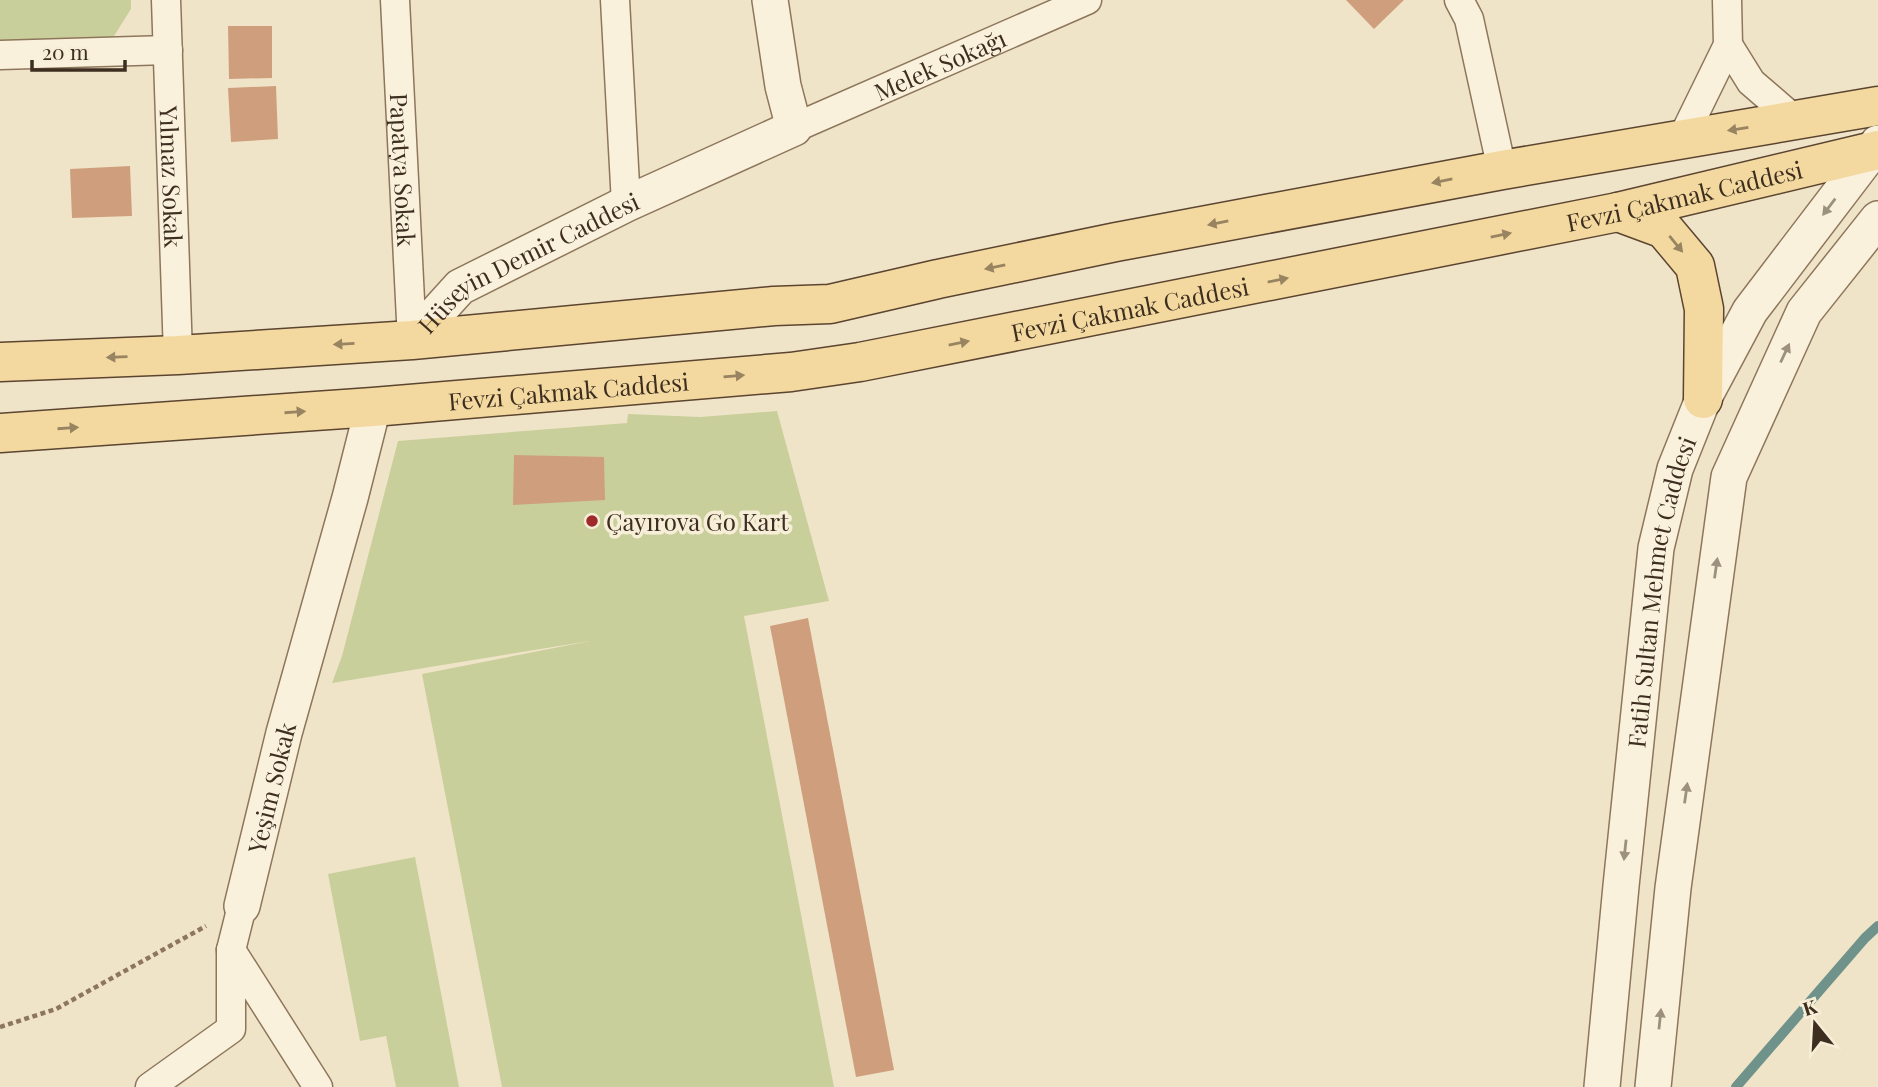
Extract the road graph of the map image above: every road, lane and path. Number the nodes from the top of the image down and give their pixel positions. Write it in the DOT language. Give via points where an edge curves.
graph roads {
  1 [pos="166,0"];
  2 [pos="395,0"];
  3 [pos="615,0"];
  4 [pos="770,0"];
  5 [pos="1087,0"];
  6 [pos="1459,0"];
  7 [pos="1727,0"];
  8 [pos="1728,45"];
  9 [pos="168,50"];
  10 [pos="0,55"];
  11 [pos="1878,106"];
  12 [pos="1796,120"];
  13 [pos="794,128"];
  14 [pos="1682,139"];
  15 [pos="1875,149"];
  16 [pos="1502,170"];
  17 [pos="626,204"];
  18 [pos="1618,212"];
  19 [pos="1878,219"];
  20 [pos="412,340"];
  21 [pos="178,355"];
  22 [pos="0,362"];
  23 [pos="1703,399"];
  24 [pos="373,407"];
  25 [pos="0,433"];
  26 [pos="242,906"];
  27 [pos="231,950"];
  28 [pos="0,1027"];
  29 [pos="150,1087"];
  30 [pos="318,1087"];
  31 [pos="1602,1087"];
  32 [pos="1653,1087"];
  1 -- 9 [label="street, Yılmaz Sokak"];
  2 -- 20 [label="street, Papatya Sokak"];
  3 -- 17 [label="street"];
  4 -- 13 [label="street"];
  5 -- 13 [label="street, Melek Sokağı"];
  6 -- 16 [label="street" via="1469,19"];
  7 -- 8 [label="street"];
  8 -- 12 [label="street" via="1751,82"];
  8 -- 14 [label="street"];
  9 -- 10 [label="street"];
  9 -- 21 [label="street, Yılmaz Sokak"];
  11 -- 12 [label="main road, Fevzi Çakmak Caddesi"];
  12 -- 14 [label="main road, Fevzi Çakmak Caddesi, one-way"];
  13 -- 17 [label="street, Hüseyin Demir Caddesi"];
  14 -- 16 [label="main road, Fevzi Çakmak Caddesi"];
  15 -- 18 [label="main road, Fevzi Çakmak Caddesi"];
  15 -- 23 [label="street, Fatih Sultan Mehmet Caddesi, one-way" via="1750,311"];
  16 -- 20 [label="main road, Fevzi Çakmak Caddesi, one-way" via="1116,242 830,304"];
  17 -- 20 [label="street, Hüseyin Demir Caddesi" via="460,287"];
  18 -- 23 [label="main road, one-way" via="1664,229 1695,266 1704,309"];
  24 -- 18 [label="main road, Fevzi Çakmak Caddesi, one-way" via="791,372 860,362"];
  32 -- 19 [label="street, Fatih Sultan Mehmet Caddesi, one-way" via="1673,888 1729,477 1804,312"];
  20 -- 21 [label="main road, Hüseyin Demir Caddesi, one-way"];
  21 -- 22 [label="main road, Hüseyin Demir Caddesi, one-way"];
  23 -- 31 [label="street, Fatih Sultan Mehmet Caddesi, one-way" via="1675,469 1656,548"];
  25 -- 24 [label="main road, one-way"];
  24 -- 26 [label="street, Yeşim Sokak"];
  26 -- 27 [label="street"];
  26 -- 28 [label="path" via="56,1009"];
  27 -- 29 [label="street" via="231,1028"];
  27 -- 30 [label="street"];
}
